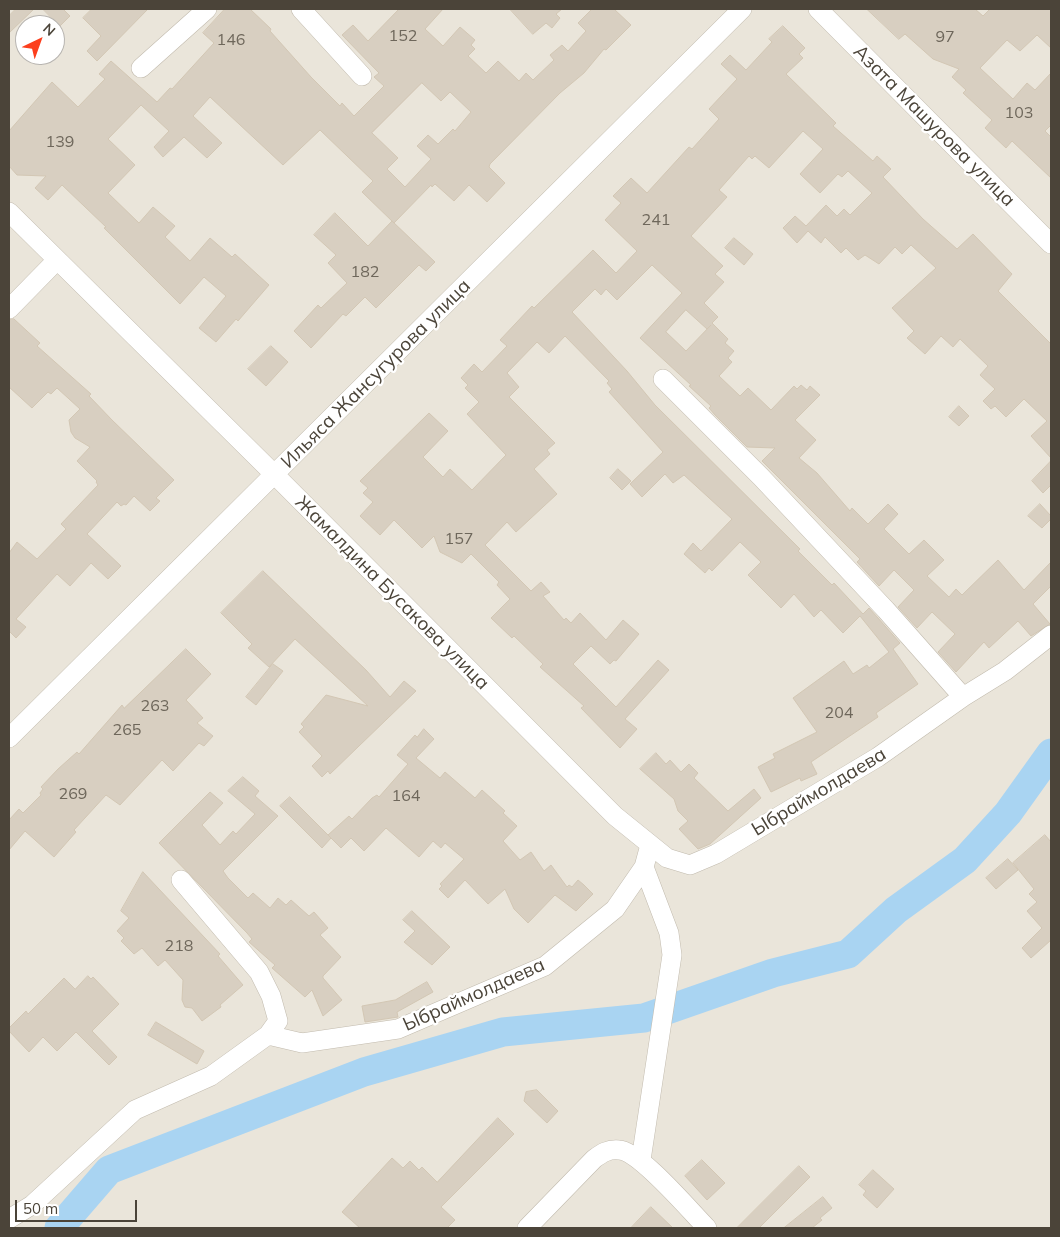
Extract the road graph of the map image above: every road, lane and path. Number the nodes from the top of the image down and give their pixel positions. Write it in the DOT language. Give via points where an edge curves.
graph roads {
  1 [pos="207,9"];
  2 [pos="301,9"];
  3 [pos="742,9"];
  4 [pos="818,9"];
  5 [pos="141,68"];
  6 [pos="362,76"];
  7 [pos="9,212"];
  8 [pos="1051,244"];
  9 [pos="58,260"];
  10 [pos="9,308"];
  11 [pos="663,379"];
  12 [pos="275,475"];
  13 [pos="1051,635"];
  14 [pos="963,697"];
  15 [pos="9,738"];
  16 [pos="650,845"];
  17 [pos="644,867"];
  18 [pos="182,880"];
  19 [pos="268,1035"];
  20 [pos="641,1160"];
  21 [pos="9,1219"];
  22 [pos="527,1228"];
  23 [pos="707,1228"];
  1 -- 5 [label="street"];
  2 -- 6 [label="street"];
  3 -- 12 [label="street, Ильяса Жансугурова улица"];
  4 -- 8 [label="street, Азата Машурова улица"];
  7 -- 9 [label="street, Жамалдина Бусакова улица"];
  9 -- 10 [label="street"];
  9 -- 12 [label="street, Жамалдина Бусакова улица"];
  11 -- 14 [label="street" via="774,491"];
  12 -- 15 [label="street, Ильяса Жансугурова улица"];
  12 -- 16 [label="street, Жамалдина Бусакова улица" via="615,816"];
  13 -- 14 [label="street, Ыбраймолдаева" via="1005,671"];
  14 -- 16 [label="street, Ыбраймолдаева" via="878,757 703,861 690,865 680,863"];
  16 -- 17 [label="street, Ыбраймолдаева"];
  17 -- 19 [label="street, Ыбраймолдаева" via="615,909 545,966 398,1030 302,1043"];
  17 -- 20 [label="street" via="669,933 672,955"];
  18 -- 19 [label="street" via="259,972 272,996 278,1021"];
  19 -- 21 [label="street" via="212,1076 135,1110 32,1205"];
  20 -- 22 [label="street" via="620,1150 606,1151 594,1159"];
  20 -- 23 [label="street"];
}
